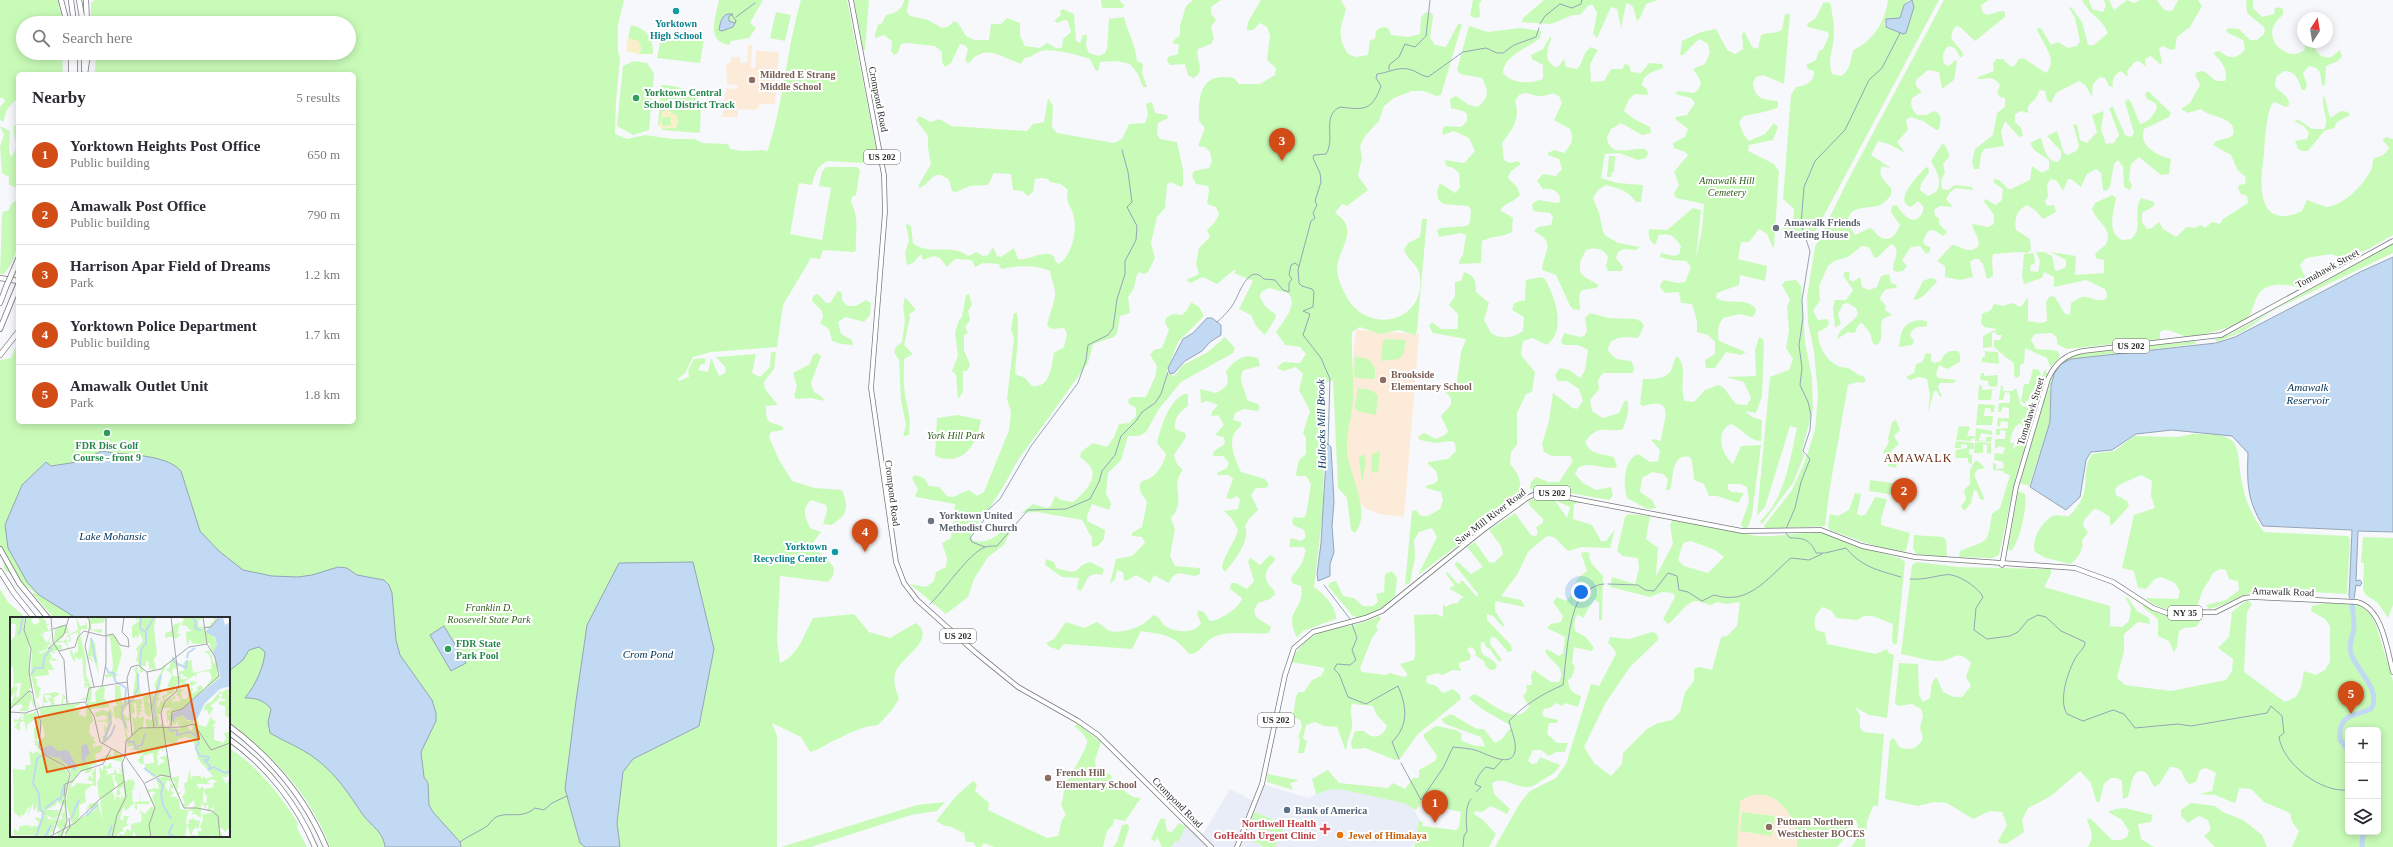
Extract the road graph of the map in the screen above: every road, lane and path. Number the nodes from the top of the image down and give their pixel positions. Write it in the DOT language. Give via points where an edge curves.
graph roads {
  1 [pos="61,0"];
  2 [pos="71,0"];
  3 [pos="80,0"];
  4 [pos="86,0"];
  5 [pos="851,0"];
  6 [pos="65,16"];
  7 [pos="73,16"];
  8 [pos="82,16"];
  9 [pos="87,16"];
  10 [pos="71,60"];
  11 [pos="75,60"];
  12 [pos="84,60"];
  13 [pos="87,60"];
  14 [pos="71,72"];
  15 [pos="75,72"];
  16 [pos="85,72"];
  17 [pos="85,72"];
  18 [pos="2393,241"];
  19 [pos="16,264"];
  20 [pos="0,278"];
  21 [pos="16,281"];
  22 [pos="16,290"];
  23 [pos="0,303"];
  24 [pos="0,329"];
  25 [pos="16,335"];
  26 [pos="0,355"];
  27 [pos="0,549"];
  28 [pos="1949,561"];
  29 [pos="2004,565"];
  30 [pos="0,571"];
  31 [pos="0,575"];
  32 [pos="8,585"];
  33 [pos="33,617"];
  34 [pos="47,617"];
  35 [pos="2393,672"];
  36 [pos="230,727"];
  37 [pos="230,740"];
  38 [pos="315,847"];
  39 [pos="326,847"];
  40 [pos="1211,847"];
  41 [pos="1237,847"];
  1 -- 6 [label="highway"];
  2 -- 7 [label="highway"];
  3 -- 8 [label="highway"];
  4 -- 9 [label="highway"];
  5 -- 40 [label="main road, Crompond Road / US 202" via="884,175 885,212 871,388 892,546 901,578 920,603 1005,677 1098,735"];
  10 -- 14 [label="highway"];
  11 -- 15 [label="highway"];
  12 -- 16 [label="highway"];
  13 -- 17 [label="highway"];
  18 -- 29 [label="main road, Tomahawk Street / US 202" via="2221,335 2083,351 2063,358 2048,379 2026,450 2016,487"];
  19 -- 23 [label="highway, bridge"];
  20 -- 21 [label="highway"];
  22 -- 24 [label="highway"];
  25 -- 26 [label="highway"];
  27 -- 34 [label="highway" via="22,587"];
  28 -- 29 [label="main road, Amawalk Road / US 202"];
  28 -- 41 [label="main road, Saw Mill River Road / US 202" via="1862,546 1816,529 1742,531 1549,492 1536,493 1483,530 1390,606 1365,618 1313,632 1294,648 1285,675 1262,784"];
  29 -- 35 [label="main road, Amawalk Road / NY 35" via="2063,567 2091,573 2118,585 2153,608 2167,613 2216,612 2244,598 2252,597 2352,601 2368,606 2375,616"];
  30 -- 32 [label="highway"];
  31 -- 32 [label="highway"];
  32 -- 33 [label="highway"];
  36 -- 39 [label="highway" via="261,752 289,783 307,809"];
  37 -- 38 [label="highway" via="256,761 277,784 301,817"];
}
